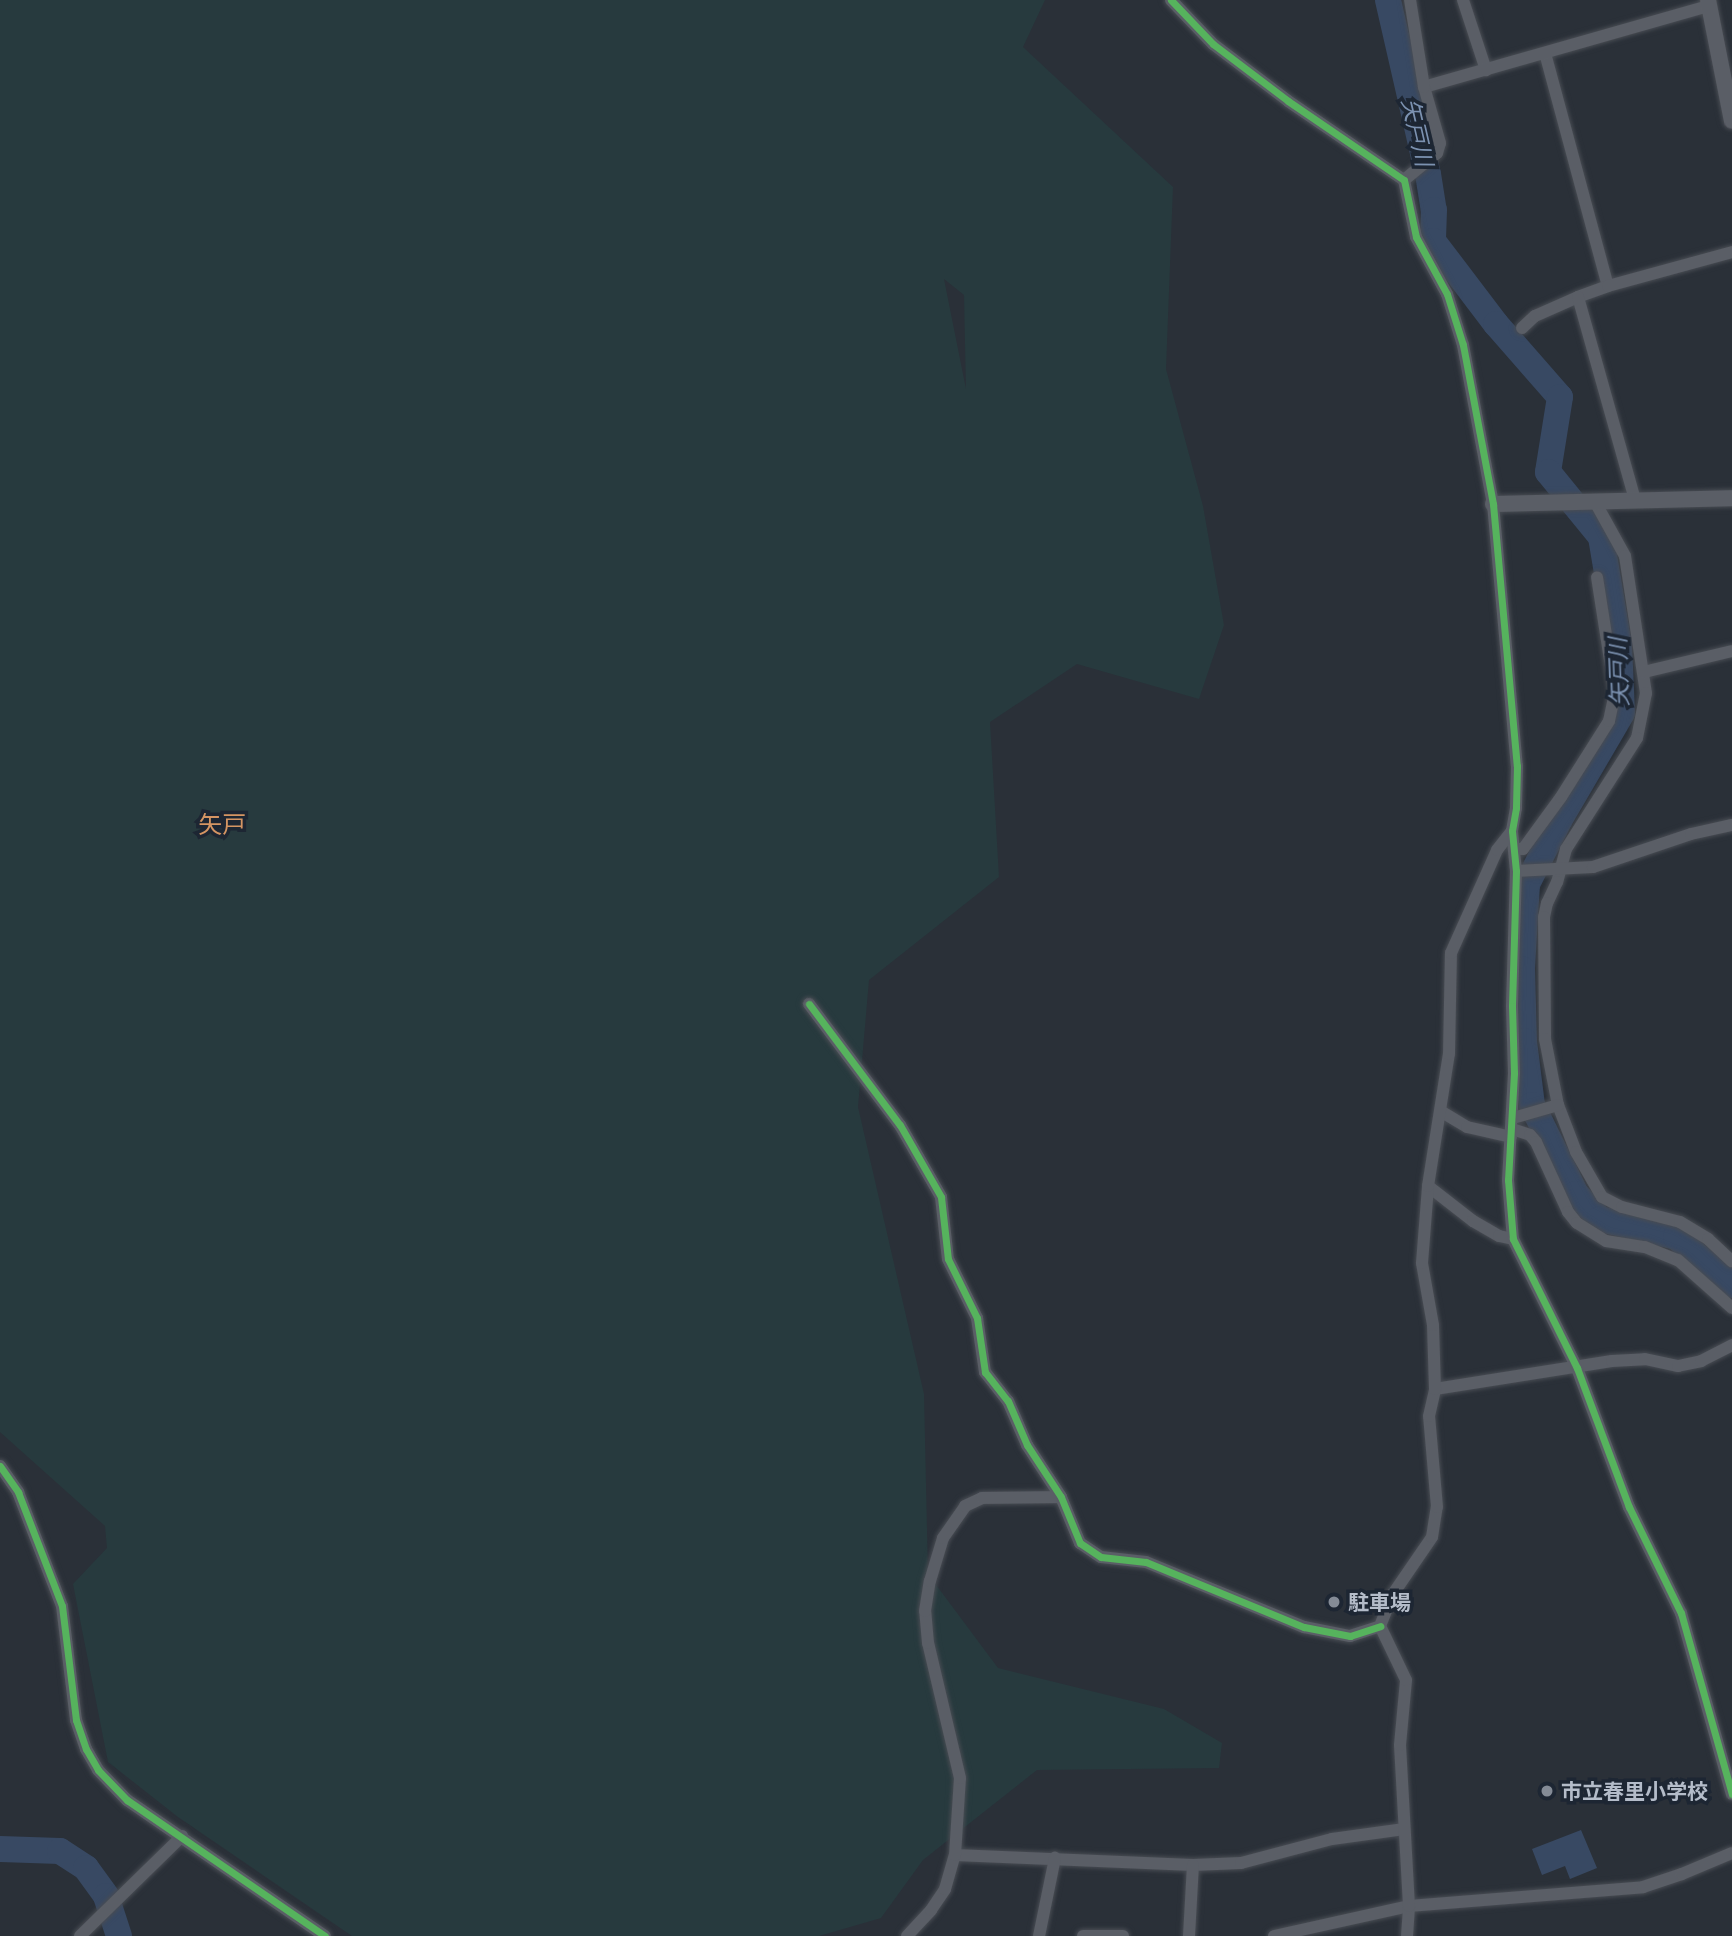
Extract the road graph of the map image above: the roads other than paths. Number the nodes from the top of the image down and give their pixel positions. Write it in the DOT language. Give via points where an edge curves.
graph roads {
  1 [pos="1171,0"];
  2 [pos="1410,0"];
  3 [pos="1463,0"];
  4 [pos="1709,3"];
  5 [pos="1545,53"];
  6 [pos="1486,70"];
  7 [pos="1424,87"];
  8 [pos="1732,121"];
  9 [pos="1404,180"];
  10 [pos="1732,252"];
  11 [pos="1608,286"];
  12 [pos="1578,297"];
  13 [pos="1522,328"];
  14 [pos="1732,498"];
  15 [pos="1594,500"];
  16 [pos="1635,500"];
  17 [pos="1493,504"];
  18 [pos="1597,578"];
  19 [pos="1732,651"];
  20 [pos="1644,672"];
  21 [pos="1732,825"];
  22 [pos="1511,831"];
  23 [pos="1514,849"];
  24 [pos="1560,870"];
  25 [pos="1516,871"];
  26 [pos="809,1004"];
  27 [pos="1558,1105"];
  28 [pos="1441,1112"];
  29 [pos="1512,1128"];
  30 [pos="1428,1186"];
  31 [pos="1513,1240"];
  32 [pos="1732,1261"];
  33 [pos="1732,1308"];
  34 [pos="1732,1345"];
  35 [pos="1577,1368"];
  36 [pos="1435,1389"];
  37 [pos="0,1466"];
  38 [pos="1061,1497"];
  39 [pos="1380,1626"];
  40 [pos="1732,1794"];
  41 [pos="1405,1829"];
  42 [pos="181,1836"];
  43 [pos="1732,1853"];
  44 [pos="955,1855"];
  45 [pos="1055,1858"];
  46 [pos="1193,1865"];
  47 [pos="1409,1906"];
  48 [pos="80,1936"];
  49 [pos="325,1936"];
  50 [pos="907,1936"];
  51 [pos="1039,1936"];
  52 [pos="1083,1936"];
  53 [pos="1122,1936"];
  54 [pos="1189,1936"];
  55 [pos="1274,1936"];
  56 [pos="1407,1936"];
  1 -- 9 [label="street" via="1213,44"];
  2 -- 7 [label="street"];
  3 -- 6 [label="street"];
  4 -- 5 [label="street"];
  4 -- 8 [label="street"];
  5 -- 6 [label="street"];
  5 -- 11 [label="street"];
  6 -- 7 [label="street"];
  7 -- 9 [label="street" via="1440,143 1437,153"];
  9 -- 17 [label="street" via="1416,237 1447,293 1463,345"];
  10 -- 11 [label="street"];
  11 -- 12 [label="street"];
  12 -- 13 [label="street" via="1535,316"];
  12 -- 16 [label="street"];
  14 -- 16 [label="street"];
  15 -- 16 [label="street"];
  15 -- 17 [label="street"];
  15 -- 20 [label="street" via="1625,556"];
  17 -- 22 [label="street" via="1517,766"];
  18 -- 23 [label="street" via="1615,692 1609,721 1524,849"];
  19 -- 20 [label="street"];
  20 -- 24 [label="street" via="1644,705 1637,737 1577,829"];
  21 -- 24 [label="street" via="1593,867"];
  22 -- 23 [label="street"];
  22 -- 28 [label="street" via="1497,850 1451,953 1449,1054"];
  23 -- 25 [label="street"];
  24 -- 25 [label="street"];
  24 -- 27 [label="street" via="1544,917 1543,1016"];
  25 -- 29 [label="street"];
  26 -- 38 [label="street" via="900,1125 941,1197 948,1259 977,1318 985,1372 1008,1401 1027,1445"];
  27 -- 29 [label="street"];
  27 -- 32 [label="street" via="1576,1152 1602,1196 1622,1207 1680,1222"];
  28 -- 29 [label="street" via="1467,1127"];
  28 -- 30 [label="street"];
  29 -- 31 [label="street" via="1508,1213"];
  29 -- 33 [label="street" via="1536,1142 1577,1223 1606,1241 1645,1247 1678,1260"];
  30 -- 31 [label="street" via="1473,1221"];
  30 -- 36 [label="street" via="1423,1263 1433,1325"];
  31 -- 35 [label="street"];
  34 -- 35 [label="street" via="1701,1362 1678,1366 1644,1359"];
  35 -- 36 [label="street"];
  35 -- 40 [label="street" via="1629,1507 1681,1613"];
  36 -- 39 [label="street" via="1429,1416 1437,1507 1432,1537 1392,1594"];
  37 -- 42 [label="street" via="18,1492 62,1606 76,1720 86,1749 111,1785"];
  38 -- 39 [label="street" via="1080,1543 1101,1557 1146,1562 1304,1627 1350,1636"];
  38 -- 44 [label="street" via="982,1498 965,1506 943,1538 930,1581 925,1611 928,1643 960,1778"];
  39 -- 41 [label="street" via="1406,1680 1400,1745"];
  41 -- 46 [label="street" via="1332,1839 1241,1863"];
  41 -- 47 [label="street"];
  42 -- 48 [label="street"];
  42 -- 49 [label="street"];
  43 -- 47 [label="street" via="1643,1887"];
  44 -- 45 [label="street"];
  44 -- 50 [label="street" via="945,1889"];
  45 -- 46 [label="street"];
  45 -- 51 [label="street"];
  46 -- 54 [label="street"];
  47 -- 55 [label="street"];
  47 -- 56 [label="street"];
  52 -- 53 [label="street"];
}
